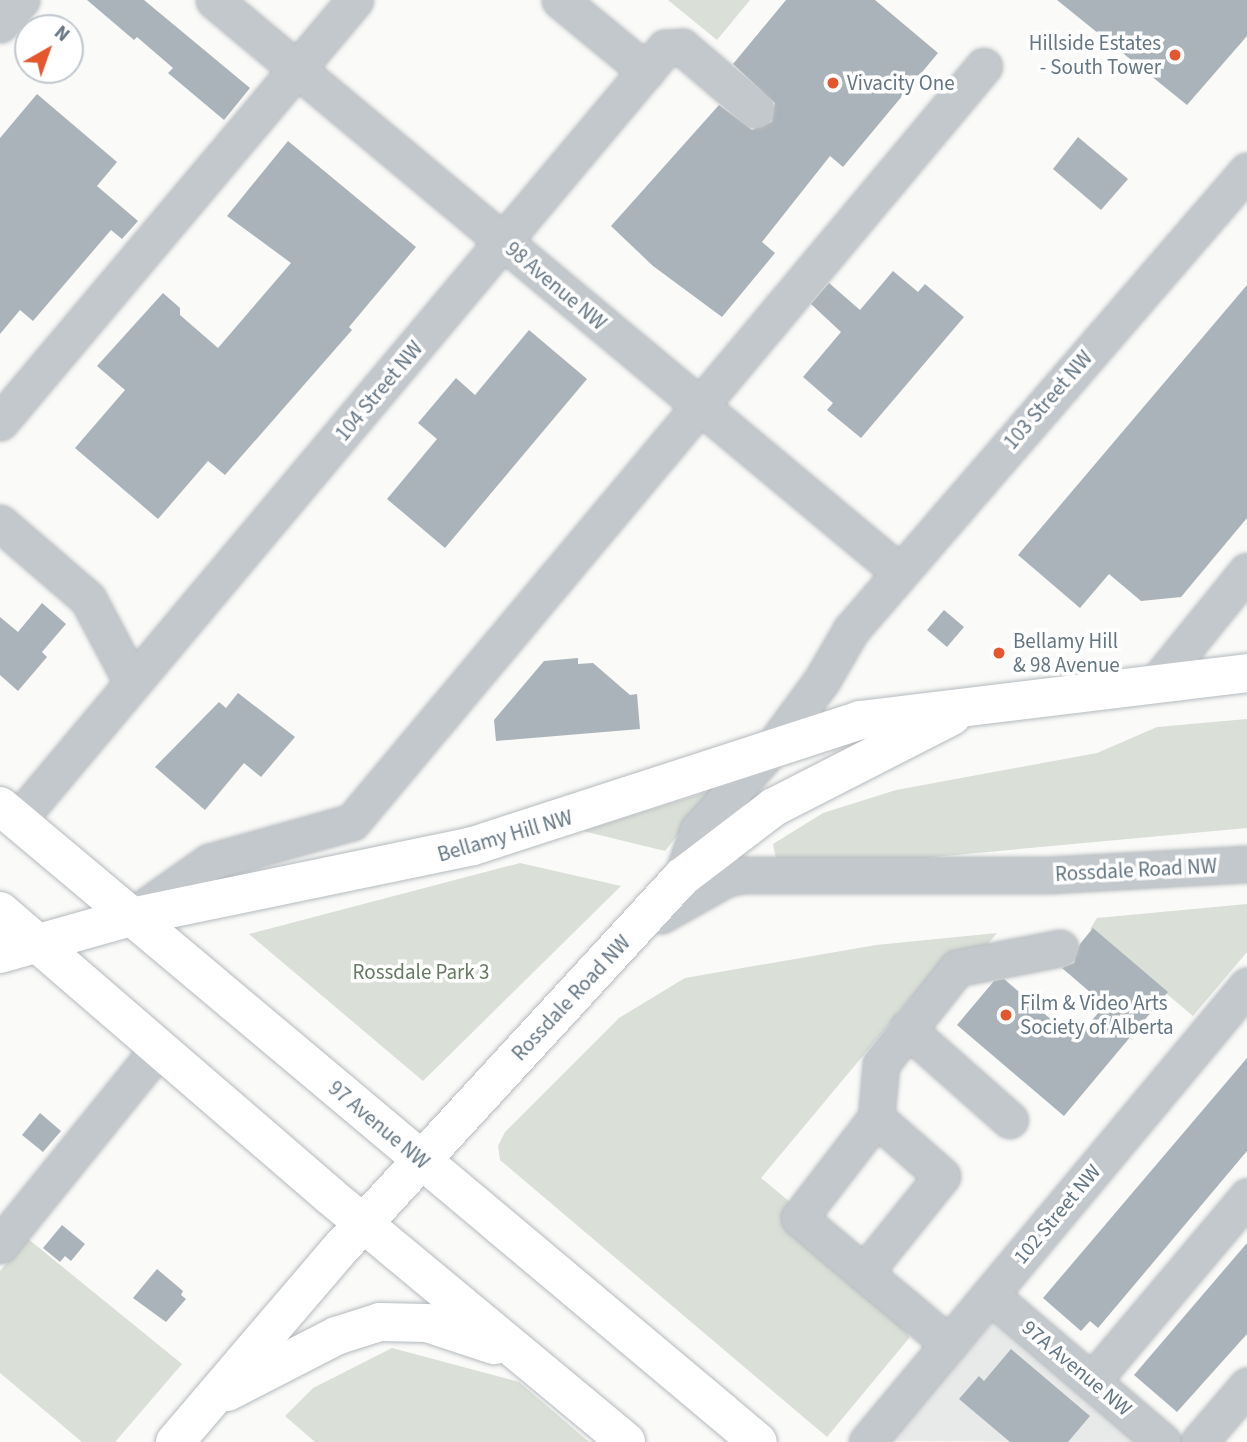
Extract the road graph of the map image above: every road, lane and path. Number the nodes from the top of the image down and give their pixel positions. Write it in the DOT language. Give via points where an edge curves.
graph roads {
  1 [pos="21,0"];
  2 [pos="214,0"];
  3 [pos="355,0"];
  4 [pos="560,0"];
  5 [pos="0,24"];
  6 [pos="984,66"];
  7 [pos="298,71"];
  8 [pos="646,71"];
  9 [pos="756,110"];
  10 [pos="1247,171"];
  11 [pos="505,242"];
  12 [pos="701,408"];
  13 [pos="0,422"];
  14 [pos="0,523"];
  15 [pos="898,571"];
  16 [pos="1247,571"];
  17 [pos="851,630"];
  18 [pos="1247,673"];
  19 [pos="1158,681"];
  20 [pos="132,682"];
  21 [pos="964,711"];
  22 [pos="772,748"];
  23 [pos="701,770"];
  24 [pos="9,814"];
  25 [pos="1247,864"];
  26 [pos="682,877"];
  27 [pos="0,911"];
  28 [pos="131,917"];
  29 [pos="636,929"];
  30 [pos="39,943"];
  31 [pos="1060,948"];
  32 [pos="0,954"];
  33 [pos="1247,986"];
  34 [pos="906,1029"];
  35 [pos="158,1049"];
  36 [pos="876,1118"];
  37 [pos="1010,1120"];
  38 [pos="421,1160"];
  39 [pos="1247,1196"];
  40 [pos="364,1224"];
  41 [pos="0,1245"];
  42 [pos="864,1273"];
  43 [pos="990,1295"];
  44 [pos="949,1344"];
  45 [pos="523,1357"];
  46 [pos="1092,1381"];
  47 [pos="1247,1386"];
  48 [pos="210,1401"];
  49 [pos="175,1442"];
  50 [pos="626,1442"];
  51 [pos="758,1442"];
  52 [pos="867,1442"];
  53 [pos="1163,1442"];
  54 [pos="1199,1442"];
  1 -- 5 [label="street"];
  2 -- 7 [label="street, 98 Avenue NW"];
  3 -- 7 [label="street"];
  4 -- 8 [label="street"];
  6 -- 12 [label="street"];
  7 -- 11 [label="street, 98 Avenue NW"];
  7 -- 13 [label="street"];
  8 -- 9 [label="street, 104 Street NW" via="665,48 682,47"];
  8 -- 11 [label="street, 104 Street NW"];
  10 -- 15 [label="street, 103 Street NW"];
  11 -- 12 [label="street, 98 Avenue NW"];
  11 -- 20 [label="street, 104 Street NW"];
  12 -- 15 [label="street, 98 Avenue NW"];
  12 -- 28 [label="street" via="352,822 209,862"];
  14 -- 20 [label="street" via="88,599"];
  15 -- 17 [label="street, 103 Street NW"];
  16 -- 19 [label="street"];
  17 -- 22 [label="street, 103 Street NW" via="822,680"];
  17 -- 23 [label="street, 103 Street NW" via="807,667 744,741"];
  18 -- 19 [label="main road, Bellamy Hill NW"];
  19 -- 21 [label="main road, Bellamy Hill NW"];
  20 -- 24 [label="street, 104 Street NW"];
  21 -- 22 [label="main road, Bellamy Hill NW" via="906,712 860,720"];
  21 -- 26 [label="main road, Bellamy Hill NW" via="774,807"];
  22 -- 23 [label="main road, Bellamy Hill NW"];
  22 -- 26 [label="street, 103 Street NW" via="698,830"];
  23 -- 28 [label="main road, Bellamy Hill NW" via="547,826 473,846"];
  24 -- 28 [label="main road, 97 Avenue NW"];
  25 -- 29 [label="street, Rossdale Road NW" via="1049,875 743,875 727,878"];
  26 -- 29 [label="main road, Bellamy Hill NW"];
  27 -- 30 [label="main road"];
  28 -- 30 [label="main road, Bellamy Hill NW"];
  28 -- 38 [label="main road, 97 Avenue NW"];
  29 -- 38 [label="main road, Rossdale Road NW"];
  30 -- 32 [label="main road"];
  30 -- 35 [label="main road"];
  31 -- 34 [label="street" via="957,968"];
  33 -- 43 [label="street, 102 Street NW"];
  34 -- 36 [label="street" via="881,1064"];
  34 -- 37 [label="street"];
  35 -- 40 [label="main road"];
  35 -- 41 [label="street"];
  36 -- 42 [label="street" via="799,1217"];
  36 -- 42 [label="street" via="942,1176"];
  38 -- 40 [label="main road, Rossdale Road NW"];
  38 -- 51 [label="main road, 97 Avenue NW"];
  39 -- 46 [label="street"];
  40 -- 45 [label="main road"];
  40 -- 48 [label="main road, Rossdale Road NW"];
  42 -- 44 [label="street"];
  43 -- 44 [label="street, 102 Street NW"];
  43 -- 46 [label="street, 97A Avenue NW"];
  44 -- 52 [label="street, 102 Street NW"];
  45 -- 48 [label="main road" via="451,1328 380,1322 336,1336"];
  45 -- 50 [label="main road"];
  46 -- 53 [label="street, 97A Avenue NW"];
  47 -- 54 [label="street"];
  48 -- 49 [label="main road, Rossdale Road NW"];
}
